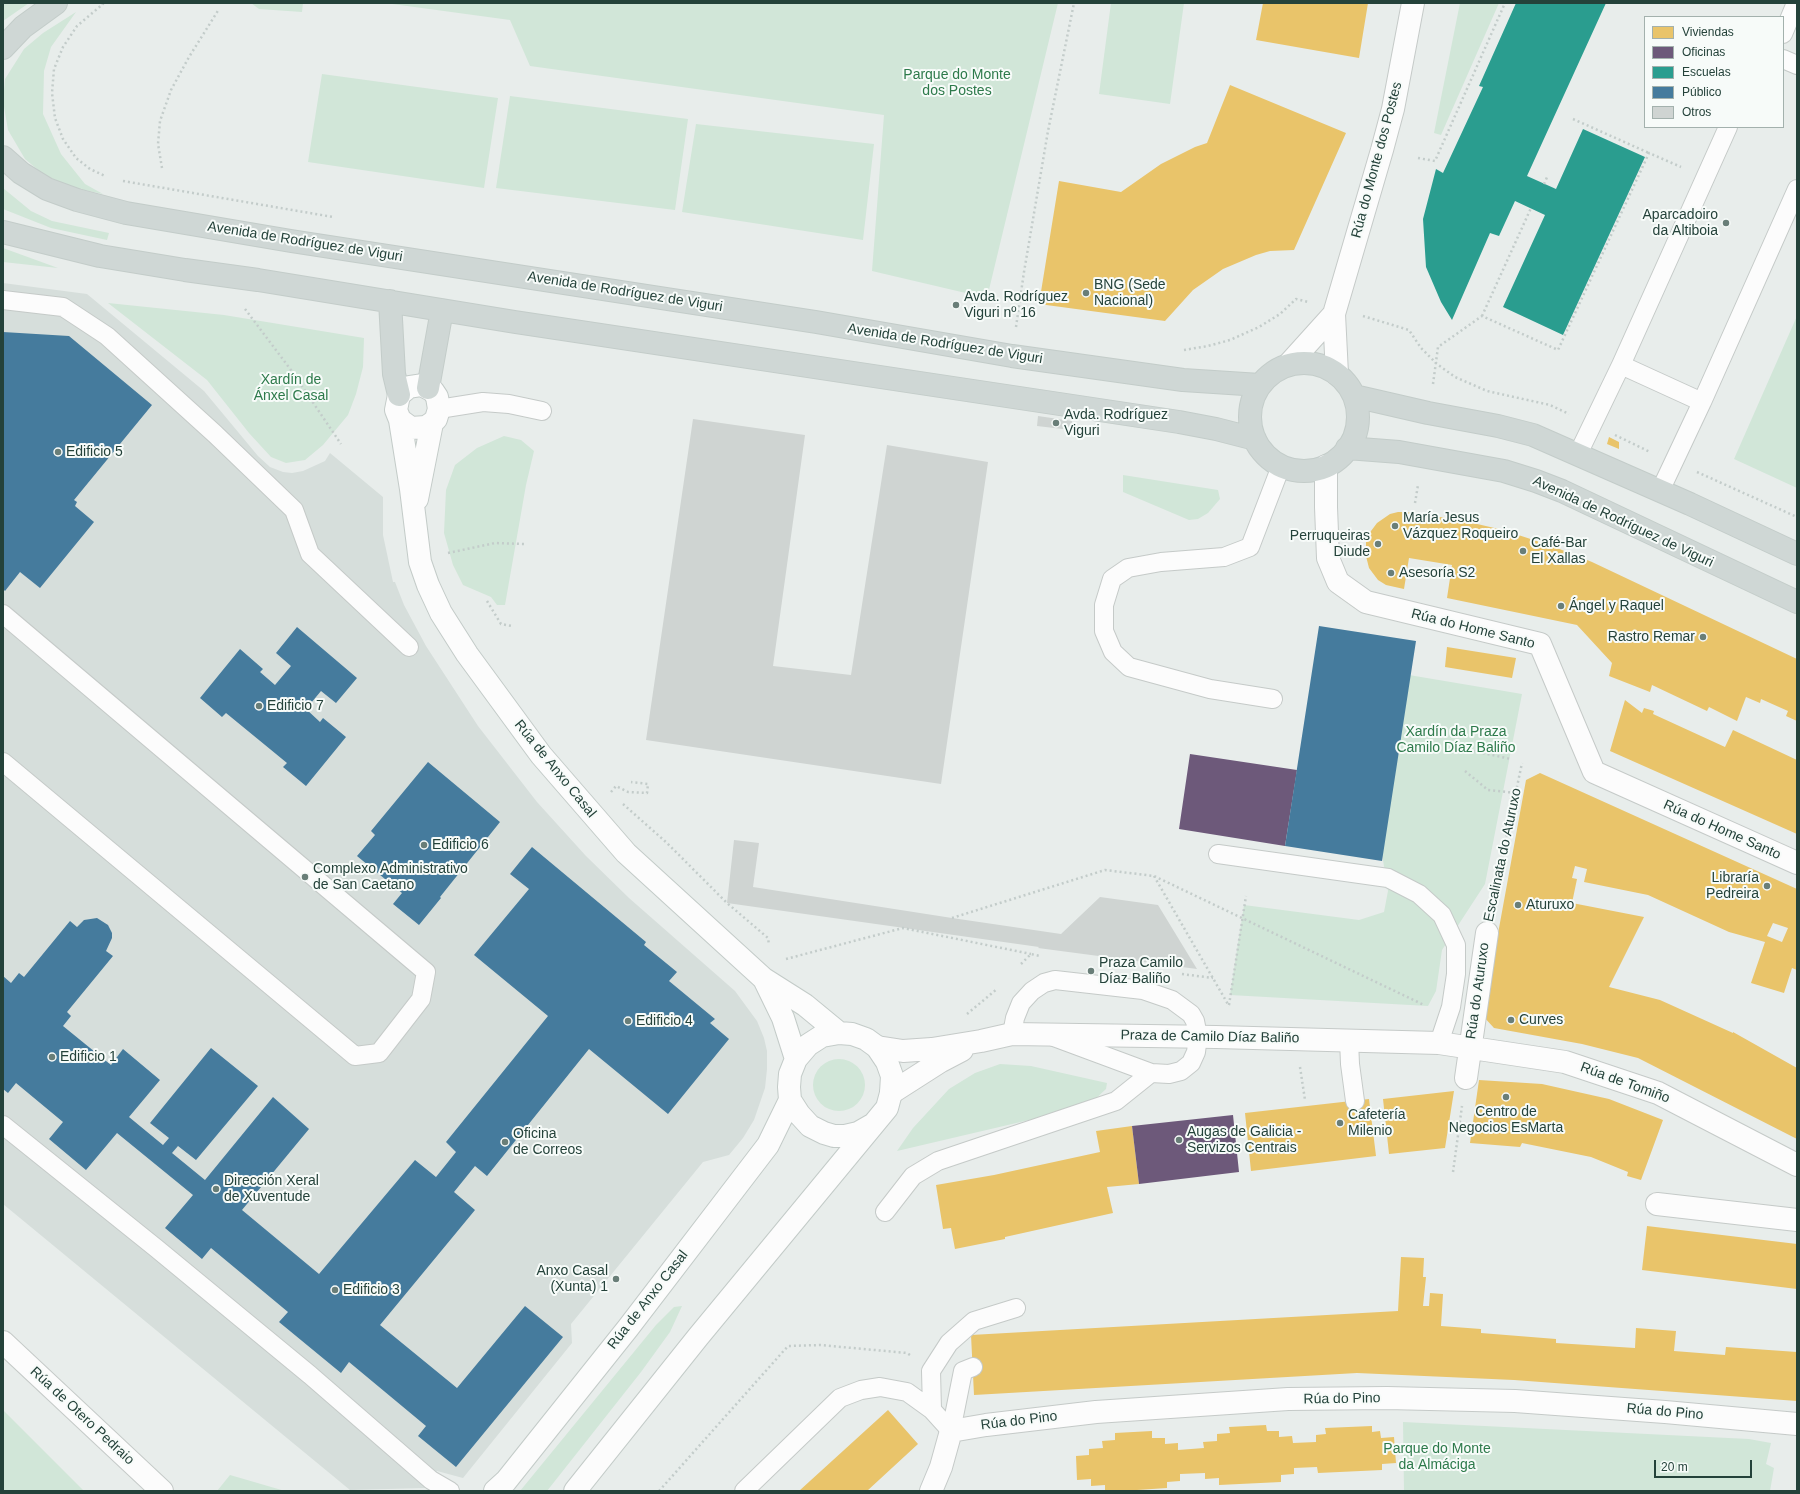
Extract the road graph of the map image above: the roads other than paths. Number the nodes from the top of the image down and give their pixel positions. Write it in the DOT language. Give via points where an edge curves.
graph roads {
  1 [pos="56,3"];
  2 [pos="1413,3"];
  3 [pos="1796,3"];
  4 [pos="1784,32"];
  5 [pos="3,48"];
  6 [pos="1784,59"];
  7 [pos="1797,65"];
  8 [pos="1728,128"];
  9 [pos="3,157"];
  10 [pos="1797,189"];
  11 [pos="3,232"];
  12 [pos="3,300"];
  13 [pos="390,301"];
  14 [pos="442,310"];
  15 [pos="1334,314"];
  16 [pos="1288,365"];
  17 [pos="1621,365"];
  18 [pos="1337,374"];
  19 [pos="1260,385"];
  20 [pos="428,388"];
  21 [pos="399,396"];
  22 [pos="1354,396"];
  23 [pos="1702,402"];
  24 [pos="542,411"];
  25 [pos="436,416"];
  26 [pos="400,420"];
  27 [pos="1255,439"];
  28 [pos="1348,448"];
  29 [pos="1578,454"];
  30 [pos="1281,466"];
  31 [pos="1326,466"];
  32 [pos="1660,491"];
  33 [pos="414,514"];
  34 [pos="1797,554"];
  35 [pos="1797,602"];
  36 [pos="3,614"];
  37 [pos="409,647"];
  38 [pos="1273,699"];
  39 [pos="3,762"];
  40 [pos="1218,854"];
  41 [pos="1797,864"];
  42 [pos="1486,933"];
  43 [pos="764,979"];
  44 [pos="838,1033"];
  45 [pos="1012,1034"];
  46 [pos="1046,1034"];
  47 [pos="1198,1036"];
  48 [pos="1349,1040"];
  49 [pos="981,1041"];
  50 [pos="1439,1043"];
  51 [pos="877,1047"];
  52 [pos="1470,1048"];
  53 [pos="796,1059"];
  54 [pos="1151,1073"];
  55 [pos="1466,1078"];
  56 [pos="892,1093"];
  57 [pos="790,1100"];
  58 [pos="1355,1100"];
  59 [pos="872,1125"];
  60 [pos="3,1126"];
  61 [pos="1797,1165"];
  62 [pos="1657,1204"];
  63 [pos="885,1212"];
  64 [pos="1797,1220"];
  65 [pos="1016,1308"];
  66 [pos="3,1342"];
  67 [pos="973,1367"];
  68 [pos="932,1410"];
  69 [pos="1797,1424"];
  70 [pos="951,1431"];
  71 [pos="501,1488"];
  72 [pos="162,1491"];
  73 [pos="450,1491"];
  74 [pos="576,1491"];
  75 [pos="744,1491"];
  76 [pos="931,1491"];
  1 -- 5 [label="main road" via="23,27"];
  2 -- 15 [label="street, Rúa do Monte dos Postes" via="1393,109"];
  3 -- 4 [label="lane"];
  6 -- 7 [label="lane"];
  8 -- 17 [label="lane"];
  9 -- 19 [label="main road, Avenida de Rodríguez de Viguri" via="21,173 47,189 126,213 816,322 1012,356 1183,380"];
  10 -- 23 [label="lane"];
  11 -- 13 [label="main road" via="100,256"];
  12 -- 37 [label="lane" via="63,307 106,336 215,434 294,510 310,554"];
  13 -- 14 [label="main road"];
  13 -- 21 [label="main road" via="394,374"];
  14 -- 20 [label="main road"];
  14 -- 27 [label="main road" via="1179,422"];
  15 -- 16 [label="street, Rúa do Monte dos Postes"];
  15 -- 18 [label="street, Rúa do Monte dos Postes"];
  16 -- 18 [label="main road" via="1314,364"];
  16 -- 19 [label="main road" via="1278,369"];
  17 -- 23 [label="lane"];
  17 -- 29 [label="lane"];
  18 -- 22 [label="main road"];
  19 -- 27 [label="main road" via="1250,409 1250,422"];
  20 -- 21 [label="street" via="415,385 403,390"];
  20 -- 25 [label="street" via="437,397"];
  21 -- 26 [label="street, Rúa de Anxo Casal" via="396,410"];
  22 -- 28 [label="main road" via="1357,422"];
  22 -- 29 [label="main road" via="1533,435"];
  23 -- 32 [label="lane"];
  24 -- 25 [label="lane" via="483,402"];
  25 -- 26 [label="street" via="426,427 411,428"];
  25 -- 33 [label="street, Rúa de Anxo Casal"];
  26 -- 33 [label="street, Rúa de Anxo Casal"];
  27 -- 30 [label="main road" via="1263,452"];
  28 -- 31 [label="main road"];
  28 -- 35 [label="main road, Avenida de Rodríguez de Viguri" via="1399,452 1504,471 1536,480"];
  29 -- 32 [label="main road"];
  30 -- 31 [label="main road" via="1302,471"];
  30 -- 38 [label="lane" via="1250,547 1224,557 1161,562 1128,568 1112,579 1104,605 1104,631 1113,652 1129,667 1210,689"];
  31 -- 41 [label="street, Rúa do Home Santo" via="1328,558 1338,582 1366,602 1540,644 1594,772"];
  32 -- 34 [label="main road"];
  33 -- 43 [label="street, Rúa de Anxo Casal" via="420,562 442,613 467,654 541,755 626,853"];
  36 -- 39 [label="lane" via="426,972 421,998 379,1053 355,1056"];
  40 -- 50 [label="lane" via="1388,878 1419,894 1442,915 1456,945 1456,974 1451,1007"];
  42 -- 52 [label="street, Rúa do Aturuxo"];
  43 -- 44 [label="street, Rúa de Anxo Casal" via="805,1005"];
  43 -- 53 [label="street, Rúa de Anxo Casal" via="783,1018"];
  44 -- 51 [label="street, Rúa de Anxo Casal" via="859,1036"];
  44 -- 53 [label="street, Rúa de Anxo Casal" via="822,1036 808,1045"];
  45 -- 46 [label="street, Praza de Camilo Díaz Baliño"];
  45 -- 47 [label="lane" via="1021,1003 1032,991 1044,983 1055,980 1143,990 1172,1000 1191,1014"];
  45 -- 49 [label="street, Praza de Camilo Díaz Baliño"];
  46 -- 47 [label="street, Praza de Camilo Díaz Baliño"];
  46 -- 54 [label="lane"];
  47 -- 48 [label="street, Praza de Camilo Díaz Baliño"];
  47 -- 54 [label="lane" via="1196,1052 1191,1063 1181,1071 1169,1074"];
  48 -- 50 [label="street, Praza de Camilo Díaz Baliño"];
  48 -- 58 [label="lane"];
  49 -- 51 [label="street, Praza de Camilo Díaz Baliño" via="903,1051"];
  49 -- 56 [label="street, Praza de Camilo Díaz Baliño" via="941,1061"];
  50 -- 52 [label="street, Rúa de Tomiño"];
  51 -- 56 [label="street, Rúa de Anxo Casal" via="892,1076"];
  52 -- 55 [label="street, Rúa do Aturuxo"];
  52 -- 61 [label="street, Rúa de Tomiño" via="1565,1062 1658,1093"];
  53 -- 57 [label="street, Rúa de Anxo Casal" via="790,1074"];
  54 -- 63 [label="lane" via="1116,1101 938,1161 913,1176"];
  56 -- 59 [label="street, Rúa de Anxo Casal" via="887,1108"];
  57 -- 59 [label="street, Rúa de Anxo Casal" via="810,1126 824,1133 845,1136 858,1133"];
  57 -- 71 [label="street, Rúa de Anxo Casal" via="764,1150"];
  59 -- 74 [label="street, Rúa de Anxo Casal"];
  60 -- 73 [label="lane" via="310,1375 431,1480"];
  62 -- 64 [label="street"];
  65 -- 68 [label="lane" via="974,1321 949,1343 931,1371"];
  66 -- 72 [label="street, Rúa de Otero Pedraio"];
  67 -- 70 [label="lane" via="963,1372"];
  68 -- 70 [label="lane"];
  68 -- 75 [label="lane" via="907,1392 880,1387 861,1390 840,1398"];
  69 -- 70 [label="street, Rúa do Pino" via="1515,1401 1387,1398 1288,1399 1096,1412"];
  70 -- 76 [label="street"];
}
